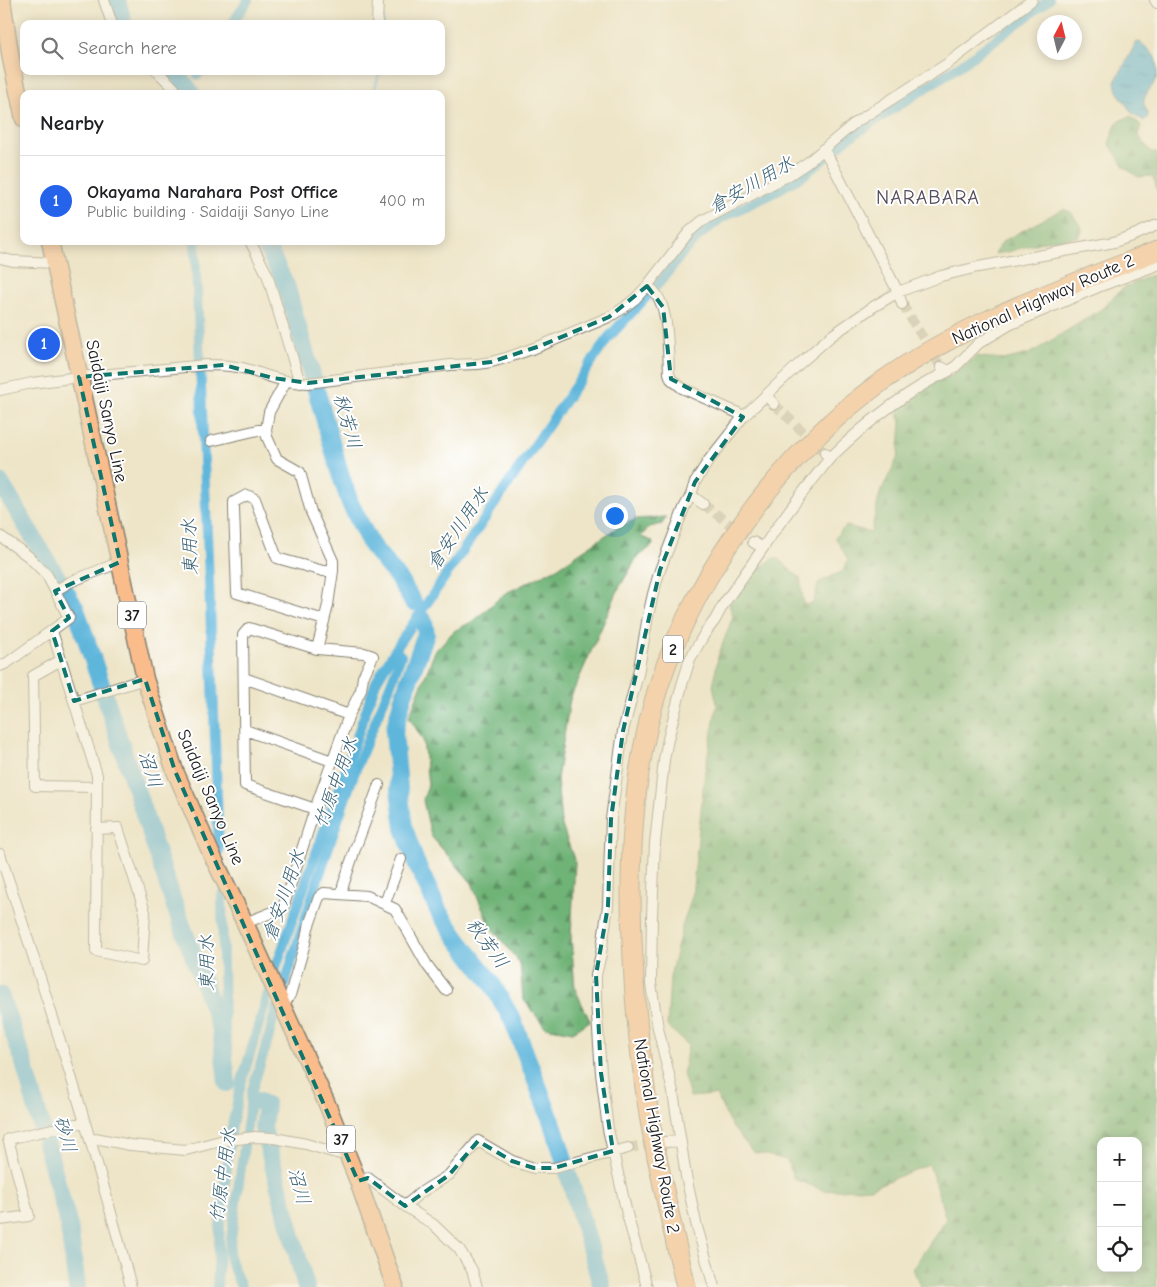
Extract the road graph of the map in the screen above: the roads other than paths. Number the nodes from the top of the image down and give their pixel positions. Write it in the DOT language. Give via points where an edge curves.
graph roads {
  1 [pos="2,0"];
  2 [pos="104,0"];
  3 [pos="378,0"];
  4 [pos="1032,0"];
  5 [pos="111,20"];
  6 [pos="377,20"];
  7 [pos="161,75"];
  8 [pos="175,90"];
  9 [pos="20,101"];
  10 [pos="826,154"];
  11 [pos="1157,225"];
  12 [pos="51,245"];
  13 [pos="252,245"];
  14 [pos="1157,250"];
  15 [pos="0,258"];
  16 [pos="54,263"];
  17 [pos="1157,265"];
  18 [pos="651,289"];
  19 [pos="898,292"];
  20 [pos="902,304"];
  21 [pos="79,376"];
  22 [pos="286,381"];
  23 [pos="304,383"];
  24 [pos="0,390"];
  25 [pos="766,395"];
  26 [pos="774,404"];
  27 [pos="743,417"];
  28 [pos="266,430"];
  29 [pos="211,441"];
  30 [pos="691,495"];
  31 [pos="703,504"];
  32 [pos="0,536"];
  33 [pos="753,542"];
  34 [pos="763,548"];
  35 [pos="120,562"];
  36 [pos="333,572"];
  37 [pos="55,591"];
  38 [pos="324,620"];
  39 [pos="52,631"];
  40 [pos="317,649"];
  41 [pos="61,660"];
  42 [pos="0,666"];
  43 [pos="244,678"];
  44 [pos="145,679"];
  45 [pos="74,701"];
  46 [pos="349,715"];
  47 [pos="245,730"];
  48 [pos="332,761"];
  49 [pos="379,785"];
  50 [pos="97,788"];
  51 [pos="315,809"];
  52 [pos="96,828"];
  53 [pos="0,854"];
  54 [pos="400,860"];
  55 [pos="342,894"];
  56 [pos="385,904"];
  57 [pos="245,924"];
  58 [pos="446,990"];
  59 [pos="280,1000"];
  60 [pos="84,1122"];
  61 [pos="90,1140"];
  62 [pos="680,1141"];
  63 [pos="665,1142"];
  64 [pos="628,1148"];
  65 [pos="613,1151"];
  66 [pos="348,1155"];
  67 [pos="358,1182"];
  68 [pos="405,1206"];
  69 [pos="0,1220"];
  70 [pos="131,1287"];
  71 [pos="395,1287"];
  72 [pos="477,1287"];
  73 [pos="647,1287"];
  74 [pos="686,1287"];
  75 [pos="714,1287"];
  1 -- 9 [label="main road"];
  2 -- 5 [label="street"];
  3 -- 6 [label="street"];
  4 -- 10 [label="street" via="947,64 856,122"];
  7 -- 8 [label="street"];
  10 -- 18 [label="street" via="702,221 689,232"];
  10 -- 19 [label="street"];
  11 -- 19 [label="street" via="1114,242 978,267"];
  12 -- 16 [label="main road, Saidaiji Sanyo Line / 37"];
  13 -- 23 [label="street" via="267,274"];
  14 -- 74 [label="highway, National Highway Route 2 / 2" via="985,321 933,349 874,387 803,450 766,493 735,533 680,632 658,688 644,747 631,852 630,915 638,1045 651,1127"];
  15 -- 16 [label="street"];
  16 -- 21 [label="main road, Saidaiji Sanyo Line / 37"];
  17 -- 34 [label="street" via="1009,325 979,343 954,368 945,369 879,414 828,455"];
  18 -- 23 [label="street" via="609,317 509,357 478,364 443,365"];
  18 -- 27 [label="street" via="663,307 671,379 682,388"];
  19 -- 20 [label="street"];
  19 -- 25 [label="street" via="831,336"];
  21 -- 22 [label="street" via="224,365"];
  21 -- 24 [label="street"];
  21 -- 35 [label="main road, Saidaiji Sanyo Line / 37"];
  22 -- 23 [label="street"];
  22 -- 28 [label="street" via="269,412"];
  25 -- 26 [label="street"];
  25 -- 27 [label="street"];
  27 -- 30 [label="street" via="709,460"];
  28 -- 29 [label="street"];
  28 -- 36 [label="street" via="277,460 300,472 311,512 333,561"];
  30 -- 31 [label="street"];
  30 -- 65 [label="street" via="653,594 624,731 611,819 608,906 596,975 596,1001 601,1073"];
  32 -- 37 [label="street" via="28,556 47,575"];
  33 -- 34 [label="street"];
  34 -- 62 [label="street" via="690,659 664,760 655,844 651,984"];
  35 -- 37 [label="street"];
  35 -- 44 [label="main road, Saidaiji Sanyo Line / 37"];
  36 -- 38 [label="street"];
  36 -- 38 [label="street" via="277,558 255,499 247,495 234,502 237,593"];
  37 -- 39 [label="street" via="69,618"];
  38 -- 40 [label="street"];
  39 -- 41 [label="street"];
  39 -- 42 [label="street"];
  40 -- 43 [label="street" via="249,628 243,635"];
  40 -- 46 [label="street" via="373,656"];
  41 -- 45 [label="street"];
  41 -- 50 [label="street" via="33,676 35,786"];
  43 -- 46 [label="street"];
  43 -- 47 [label="street"];
  44 -- 45 [label="street"];
  44 -- 57 [label="main road, Saidaiji Sanyo Line / 37" via="175,771"];
  45 -- 50 [label="street" via="97,775"];
  46 -- 48 [label="street"];
  47 -- 48 [label="street"];
  47 -- 51 [label="street" via="245,785"];
  48 -- 51 [label="street"];
  49 -- 55 [label="street"];
  50 -- 52 [label="street"];
  51 -- 57 [label="street" via="283,908"];
  52 -- 52 [label="street" via="118,828 145,912 142,961 96,951"];
  53 -- 60 [label="street"];
  54 -- 56 [label="street"];
  55 -- 56 [label="street" via="366,896"];
  55 -- 59 [label="street" via="324,893 319,897 290,995 287,1000"];
  56 -- 58 [label="street" via="395,909 427,966"];
  57 -- 59 [label="main road, Saidaiji Sanyo Line / 37"];
  59 -- 66 [label="main road, Saidaiji Sanyo Line / 37"];
  60 -- 61 [label="street"];
  60 -- 69 [label="street" via="8,1139 29,1216"];
  61 -- 66 [label="street" via="186,1150 220,1141 274,1138"];
  61 -- 70 [label="street"];
  62 -- 63 [label="street"];
  62 -- 75 [label="street" via="696,1223"];
  64 -- 65 [label="street"];
  65 -- 68 [label="street" via="554,1168 534,1168 512,1161 478,1141 449,1174"];
  65 -- 73 [label="street"];
  66 -- 67 [label="main road, Saidaiji Sanyo Line / 37"];
  67 -- 68 [label="street" via="368,1178"];
  67 -- 71 [label="main road, Saidaiji Sanyo Line / 37"];
  68 -- 72 [label="street" via="434,1224 459,1249 472,1270"];
}
